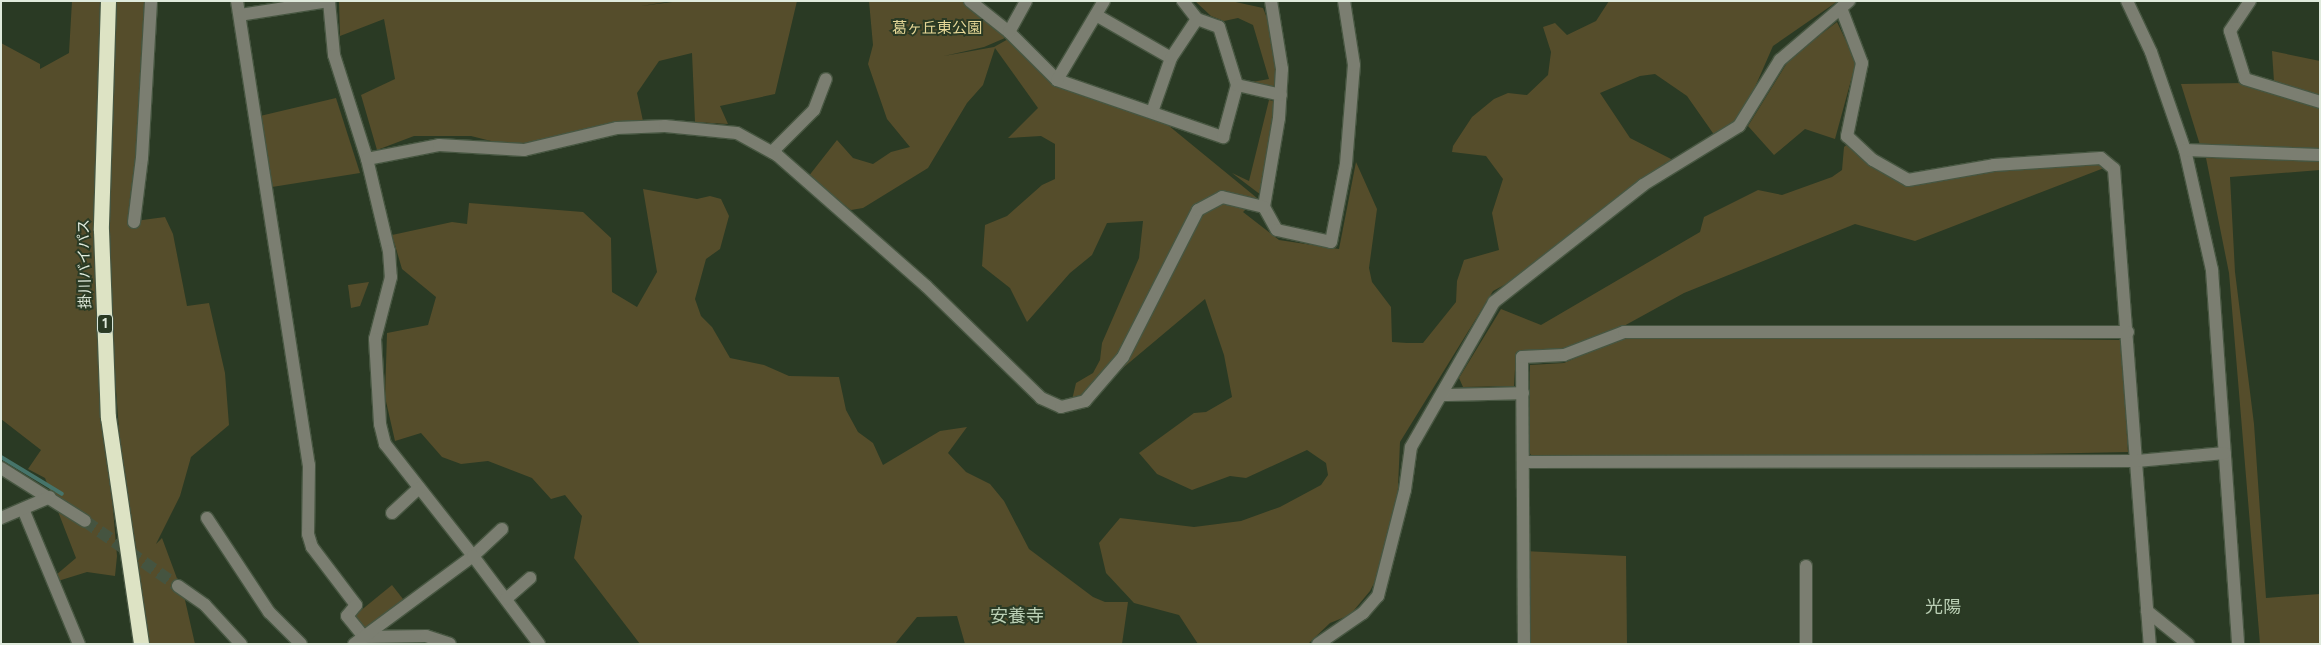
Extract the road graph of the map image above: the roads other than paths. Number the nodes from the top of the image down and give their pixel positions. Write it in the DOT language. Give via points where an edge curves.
graph roads {
  1 [pos="108,1"];
  2 [pos="150,1"];
  3 [pos="238,1"];
  4 [pos="970,1"];
  5 [pos="1026,1"];
  6 [pos="1104,1"];
  7 [pos="1183,1"];
  8 [pos="1264,1"];
  9 [pos="1272,1"];
  10 [pos="1344,1"];
  11 [pos="2127,1"];
  12 [pos="2250,1"];
  13 [pos="329,2"];
  14 [pos="1845,5"];
  15 [pos="240,15"];
  16 [pos="1096,15"];
  17 [pos="1198,18"];
  18 [pos="1009,32"];
  19 [pos="1172,58"];
  20 [pos="826,79"];
  21 [pos="1058,80"];
  22 [pos="1238,85"];
  23 [pos="1281,95"];
  24 [pos="2320,102"];
  25 [pos="1152,112"];
  26 [pos="2185,150"];
  27 [pos="772,152"];
  28 [pos="2320,155"];
  29 [pos="367,160"];
  30 [pos="1264,207"];
  31 [pos="134,222"];
  32 [pos="2128,332"];
  33 [pos="1523,393"];
  34 [pos="1443,395"];
  35 [pos="2226,454"];
  36 [pos="2137,461"];
  37 [pos="1523,462"];
  38 [pos="1,468"];
  39 [pos="419,488"];
  40 [pos="50,497"];
  41 [pos="23,509"];
  42 [pos="392,513"];
  43 [pos="1,518"];
  44 [pos="207,518"];
  45 [pos="85,522"];
  46 [pos="502,529"];
  47 [pos="472,556"];
  48 [pos="1806,566"];
  49 [pos="530,578"];
  50 [pos="178,586"];
  51 [pos="506,598"];
  52 [pos="2148,611"];
  53 [pos="359,640"];
  54 [pos="80,644"];
  55 [pos="141,644"];
  56 [pos="240,644"];
  57 [pos="301,644"];
  58 [pos="450,644"];
  59 [pos="539,644"];
  60 [pos="1318,644"];
  61 [pos="1524,644"];
  62 [pos="1806,644"];
  63 [pos="2150,644"];
  64 [pos="2188,644"];
  65 [pos="2238,644"];
  1 -- 55 [label="highway, 掛川バイパス / 1" via="101,230 108,417"];
  2 -- 31 [label="street" via="142,158"];
  3 -- 15 [label="street"];
  4 -- 18 [label="street"];
  5 -- 18 [label="street"];
  6 -- 16 [label="street"];
  7 -- 17 [label="street"];
  8 -- 9 [label="street"];
  9 -- 23 [label="street" via="1278,32"];
  10 -- 30 [label="street" via="1354,65 1346,164 1331,242 1283,233 1269,220"];
  11 -- 26 [label="street" via="2151,52"];
  12 -- 24 [label="street" via="2230,31 2246,79"];
  13 -- 15 [label="street"];
  13 -- 29 [label="street" via="334,55"];
  14 -- 32 [label="street" via="1862,63 1847,136 1873,160 1908,180 1994,165 2102,158 2114,169"];
  14 -- 34 [label="street" via="1780,60 1740,126 1643,186 1498,297 1472,337"];
  15 -- 53 [label="street" via="309,465 308,534 312,547 356,605 347,616"];
  16 -- 19 [label="street"];
  16 -- 21 [label="street"];
  17 -- 19 [label="street"];
  17 -- 22 [label="street" via="1219,27"];
  18 -- 21 [label="street"];
  19 -- 25 [label="street"];
  20 -- 27 [label="street" via="814,110"];
  21 -- 25 [label="street"];
  22 -- 23 [label="street"];
  22 -- 25 [label="street" via="1223,137"];
  23 -- 30 [label="street"];
  26 -- 28 [label="street"];
  26 -- 35 [label="street" via="2212,270"];
  27 -- 29 [label="street" via="737,133 665,126 594,132 524,150 439,145"];
  27 -- 30 [label="street" via="926,286 1041,398 1060,407 1085,401 1123,357 1198,210 1222,197"];
  29 -- 39 [label="street" via="389,251 391,278 376,339 380,424 385,444"];
  32 -- 33 [label="street" via="1624,332 1564,355 1522,357"];
  32 -- 36 [label="street"];
  33 -- 34 [label="street"];
  33 -- 37 [label="street"];
  34 -- 60 [label="street" via="1411,447 1405,490 1378,596 1363,613"];
  35 -- 36 [label="street"];
  35 -- 65 [label="street"];
  36 -- 37 [label="street"];
  36 -- 52 [label="street"];
  37 -- 61 [label="street"];
  38 -- 40 [label="street"];
  39 -- 42 [label="street"];
  39 -- 47 [label="street"];
  40 -- 41 [label="street"];
  40 -- 45 [label="street"];
  41 -- 43 [label="street"];
  41 -- 54 [label="street"];
  44 -- 57 [label="street" via="269,612"];
  46 -- 47 [label="street"];
  47 -- 51 [label="street"];
  47 -- 53 [label="street"];
  48 -- 62 [label="street"];
  49 -- 51 [label="street"];
  50 -- 56 [label="street" via="205,605"];
  51 -- 59 [label="street"];
  52 -- 63 [label="street"];
  52 -- 64 [label="street"];
  53 -- 58 [label="street" via="426,636"];
}
